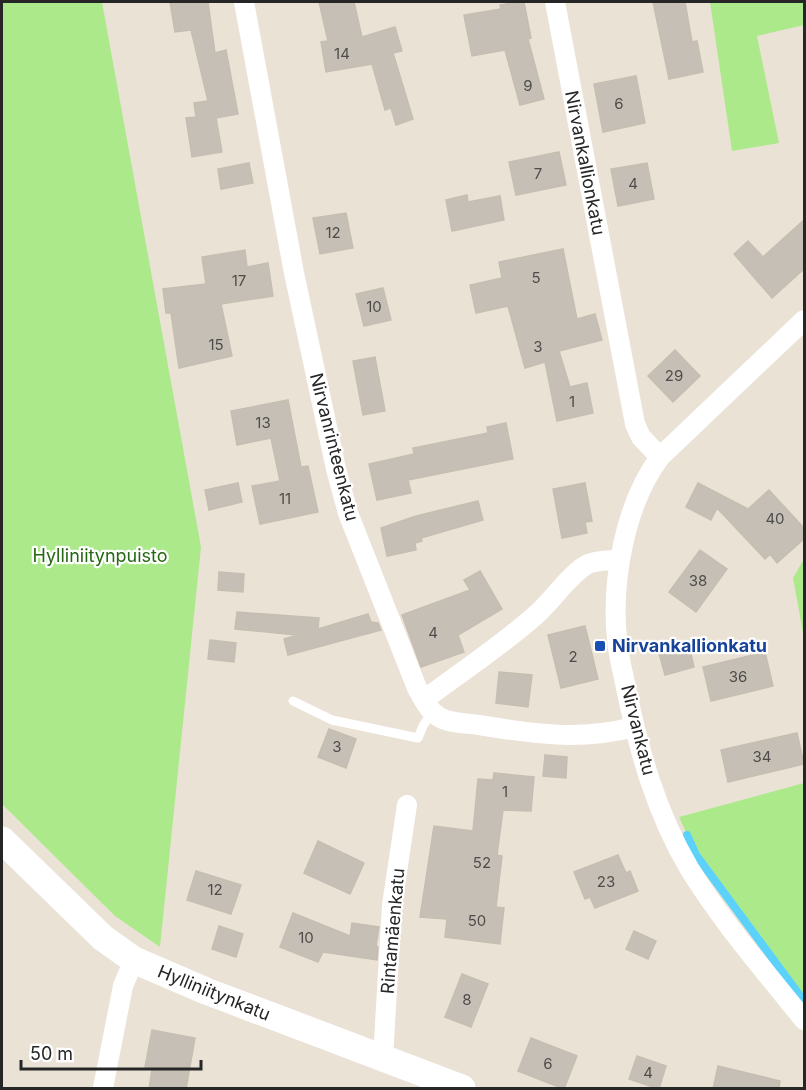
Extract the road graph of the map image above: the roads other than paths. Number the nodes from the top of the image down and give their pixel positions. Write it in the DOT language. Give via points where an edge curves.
graph roads {
  1 [pos="244,2"];
  2 [pos="555,2"];
  3 [pos="804,320"];
  4 [pos="660,457"];
  5 [pos="620,560"];
  6 [pos="293,701"];
  7 [pos="428,706"];
  8 [pos="634,727"];
  9 [pos="407,805"];
  10 [pos="2,840"];
  11 [pos="134,960"];
  12 [pos="804,1020"];
  13 [pos="383,1058"];
  14 [pos="448,1086"];
  15 [pos="103,1089"];
  1 -- 7 [label="street, Nirvanrinteenkatu" via="294,273 337,472 348,513 417,688"];
  2 -- 4 [label="street, Nirvankallionkatu" via="634,419 641,437"];
  3 -- 4 [label="street, Nirvankatu"];
  4 -- 5 [label="street, Nirvankatu" via="641,489"];
  5 -- 7 [label="street" via="588,564 579,570 538,613"];
  5 -- 8 [label="street, Nirvankatu" via="617,640"];
  6 -- 7 [label="lane" via="332,720 418,738"];
  7 -- 8 [label="street" via="448,721 531,734 607,734"];
  8 -- 12 [label="street, Nirvankatu" via="654,793 690,868"];
  9 -- 13 [label="street, Rintamäenkatu" via="392,904"];
  10 -- 11 [label="street, Hylliniitynkatu" via="103,938"];
  11 -- 13 [label="street, Hylliniitynkatu"];
  11 -- 15 [label="street" via="123,986"];
  13 -- 14 [label="street, Hylliniitynkatu"];
}
